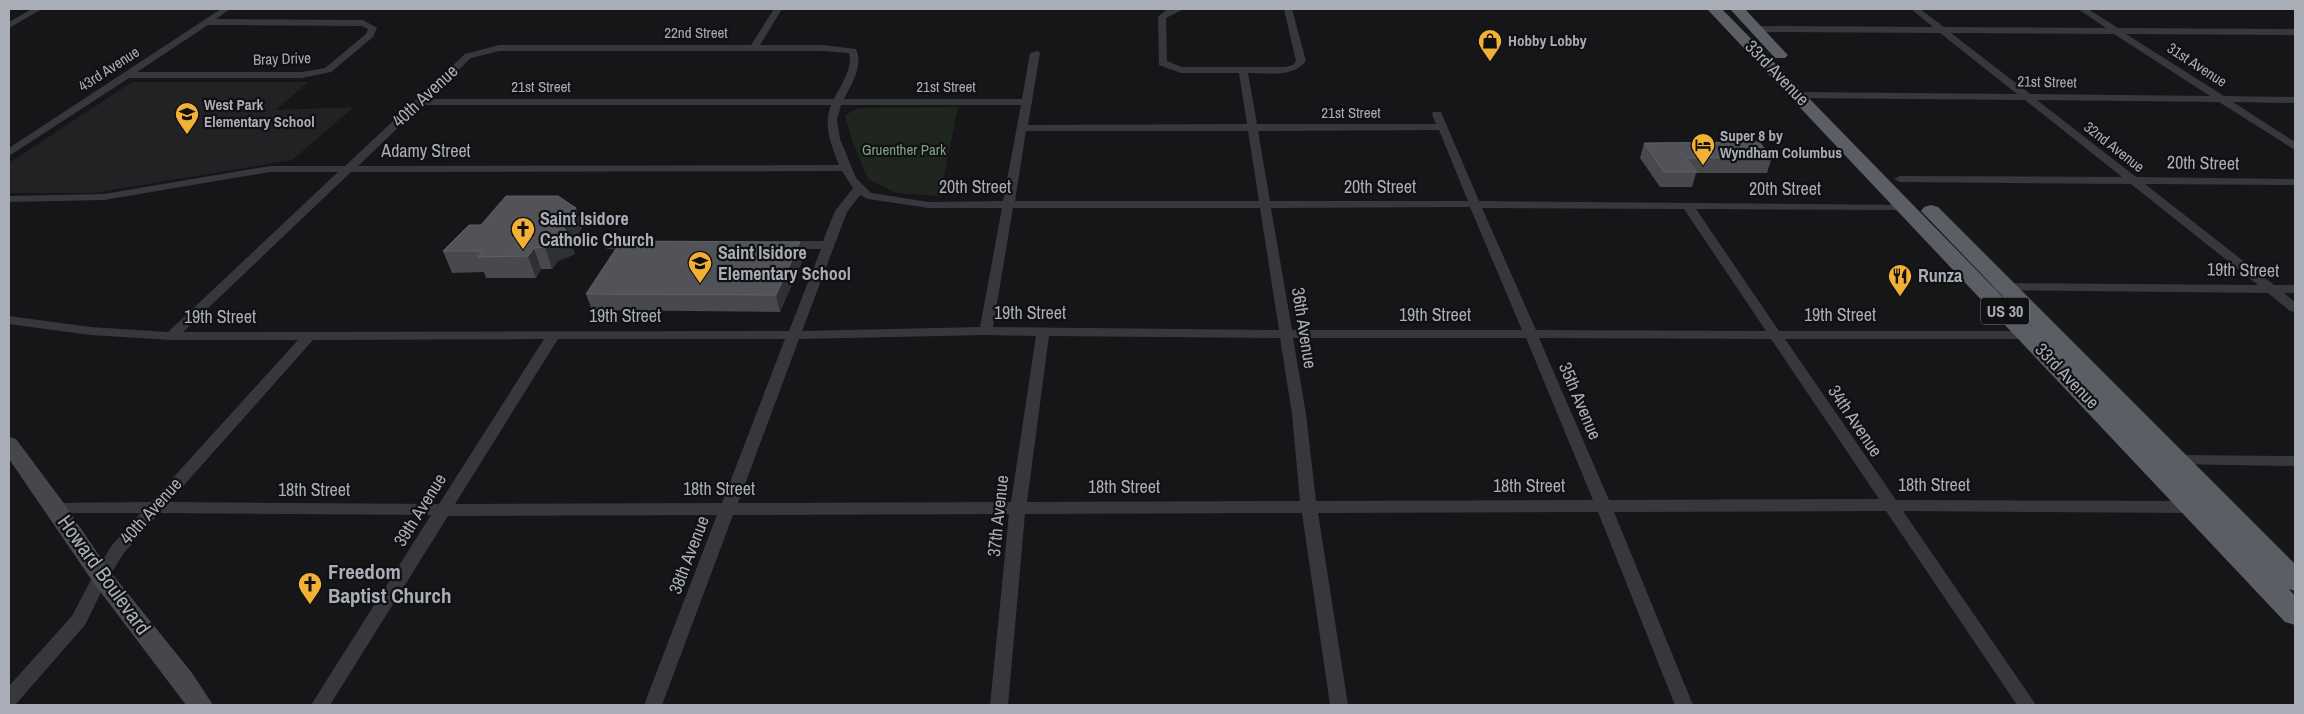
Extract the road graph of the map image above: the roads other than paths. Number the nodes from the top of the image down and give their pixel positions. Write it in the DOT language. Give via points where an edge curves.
graph roads {
  1 [pos="38,9"];
  2 [pos="226,9"];
  3 [pos="778,9"];
  4 [pos="1180,9"];
  5 [pos="1288,9"];
  6 [pos="1714,9"];
  7 [pos="1737,9"];
  8 [pos="1915,9"];
  9 [pos="2082,9"];
  10 [pos="207,22"];
  11 [pos="9,25"];
  12 [pos="1756,29"];
  13 [pos="1940,29"];
  14 [pos="2115,30"];
  15 [pos="2295,32"];
  16 [pos="516,48"];
  17 [pos="754,48"];
  18 [pos="1035,53"];
  19 [pos="1243,70"];
  20 [pos="126,75"];
  21 [pos="1808,95"];
  22 [pos="2025,97"];
  23 [pos="2222,100"];
  24 [pos="2295,100"];
  25 [pos="419,102"];
  26 [pos="837,102"];
  27 [pos="1026,102"];
  28 [pos="1440,121"];
  29 [pos="1022,128"];
  30 [pos="1252,128"];
  31 [pos="2295,147"];
  32 [pos="9,154"];
  33 [pos="846,168"];
  34 [pos="348,169"];
  35 [pos="1900,179"];
  36 [pos="2131,180"];
  37 [pos="2295,182"];
  38 [pos="859,188"];
  39 [pos="9,199"];
  40 [pos="1264,204"];
  41 [pos="1475,204"];
  42 [pos="1008,205"];
  43 [pos="1687,205"];
  44 [pos="1905,207"];
  45 [pos="768,245"];
  46 [pos="828,245"];
  47 [pos="611,246"];
  48 [pos="650,246"];
  49 [pos="2005,286"];
  50 [pos="1981,287"];
  51 [pos="2270,288"];
  52 [pos="2295,289"];
  53 [pos="2295,308"];
  54 [pos="9,320"];
  55 [pos="986,331"];
  56 [pos="1043,331"];
  57 [pos="1774,333"];
  58 [pos="1285,334"];
  59 [pos="1531,334"];
  60 [pos="2052,334"];
  61 [pos="310,335"];
  62 [pos="554,335"];
  63 [pos="793,335"];
  64 [pos="2027,335"];
  65 [pos="171,336"];
  66 [pos="9,444"];
  67 [pos="2178,460"];
  68 [pos="2295,461"];
  69 [pos="1889,505"];
  70 [pos="1604,506"];
  71 [pos="56,507"];
  72 [pos="1309,507"];
  73 [pos="2192,507"];
  74 [pos="1018,508"];
  75 [pos="728,509"];
  76 [pos="153,510"];
  77 [pos="444,510"];
  78 [pos="101,576"];
  79 [pos="2295,581"];
  80 [pos="2295,614"];
  81 [pos="9,699"];
  82 [pos="200,705"];
  83 [pos="320,705"];
  84 [pos="653,705"];
  85 [pos="999,705"];
  86 [pos="1339,705"];
  87 [pos="1684,705"];
  88 [pos="2027,705"];
  1 -- 11 [label="street"];
  2 -- 10 [label="street, 43rd Avenue"];
  3 -- 17 [label="street"];
  4 -- 19 [label="street" via="1162,16 1162,63 1181,70"];
  5 -- 19 [label="street" via="1301,61 1285,70"];
  6 -- 21 [label="highway, 33rd Avenue / US 30"];
  7 -- 12 [label="highway, 33rd Avenue / US 30"];
  8 -- 13 [label="street, 32nd Avenue"];
  9 -- 14 [label="street, 31st Avenue"];
  10 -- 20 [label="street, 43rd Avenue"];
  10 -- 20 [label="street, Bray Drive" via="363,23 374,28 328,70 319,73"];
  12 -- 13 [label="street"];
  12 -- 21 [label="highway, 33rd Avenue / US 30"];
  13 -- 14 [label="street"];
  13 -- 22 [label="street, 32nd Avenue"];
  14 -- 15 [label="street"];
  14 -- 23 [label="street, 31st Avenue"];
  16 -- 17 [label="street, 22nd Street"];
  16 -- 25 [label="street, 40th Avenue" via="492,49 468,56"];
  17 -- 26 [label="street, 22nd Street" via="853,51 856,62"];
  18 -- 27 [label="street"];
  19 -- 30 [label="street, 36th Avenue"];
  20 -- 32 [label="street, 43rd Avenue"];
  21 -- 22 [label="street, 21st Street"];
  21 -- 35 [label="highway, 33rd Avenue / US 30"];
  21 -- 44 [label="highway, 33rd Avenue / US 30"];
  22 -- 23 [label="street, 21st Street"];
  22 -- 36 [label="street, 32nd Avenue"];
  23 -- 24 [label="street, 21st Street"];
  23 -- 31 [label="street, 31st Avenue"];
  25 -- 26 [label="street, 21st Street"];
  25 -- 34 [label="street, 40th Avenue"];
  26 -- 27 [label="street, 21st Street"];
  26 -- 33 [label="street" via="832,120"];
  27 -- 29 [label="street"];
  28 -- 30 [label="street, 21st Street"];
  28 -- 41 [label="street, 35th Avenue"];
  29 -- 30 [label="street, 21st Street"];
  29 -- 42 [label="street"];
  30 -- 40 [label="street, 36th Avenue"];
  33 -- 34 [label="street, Adamy Street"];
  33 -- 38 [label="street" via="852,182"];
  34 -- 39 [label="street, Adamy Street" via="270,169 104,197"];
  34 -- 65 [label="street, 40th Avenue"];
  35 -- 36 [label="street, 20th Street"];
  35 -- 49 [label="highway, 33rd Avenue / US 30"];
  36 -- 37 [label="street, 20th Street"];
  36 -- 51 [label="street, 32nd Avenue"];
  38 -- 42 [label="street, 20th Street" via="868,196 929,205"];
  38 -- 46 [label="street, 38th Avenue" via="841,211"];
  40 -- 41 [label="street, 20th Street"];
  40 -- 42 [label="street, 20th Street"];
  40 -- 58 [label="street, 36th Avenue"];
  41 -- 43 [label="street, 20th Street"];
  41 -- 59 [label="street, 35th Avenue"];
  42 -- 55 [label="street"];
  43 -- 44 [label="street, 20th Street"];
  43 -- 57 [label="street, 34th Avenue"];
  44 -- 50 [label="highway, 33rd Avenue / US 30"];
  45 -- 46 [label="street"];
  46 -- 63 [label="street, 38th Avenue"];
  47 -- 48 [label="street"];
  49 -- 50 [label="street, 19th Street"];
  49 -- 51 [label="street, 19th Street"];
  49 -- 60 [label="highway, 33rd Avenue / US 30"];
  50 -- 64 [label="highway, 33rd Avenue / US 30"];
  51 -- 52 [label="street, 19th Street"];
  51 -- 53 [label="street, 32nd Avenue"];
  54 -- 65 [label="street, 19th Street" via="90,331"];
  55 -- 56 [label="street, 19th Street"];
  55 -- 63 [label="street, 19th Street"];
  56 -- 58 [label="street, 19th Street"];
  56 -- 74 [label="street, 37th Avenue"];
  57 -- 59 [label="street, 19th Street"];
  57 -- 64 [label="street, 19th Street"];
  57 -- 69 [label="street, 34th Avenue"];
  58 -- 59 [label="street, 19th Street"];
  58 -- 72 [label="street, 36th Avenue"];
  59 -- 70 [label="street, 35th Avenue"];
  60 -- 64 [label="street, 19th Street"];
  60 -- 67 [label="highway, 33rd Avenue / US 30"];
  61 -- 62 [label="street, 19th Street"];
  61 -- 65 [label="street, 19th Street"];
  61 -- 76 [label="street, 40th Avenue"];
  62 -- 63 [label="street, 19th Street"];
  62 -- 77 [label="street, 39th Avenue"];
  63 -- 75 [label="street, 38th Avenue"];
  64 -- 73 [label="highway, 33rd Avenue / US 30"];
  66 -- 71 [label="main road, Howard Boulevard"];
  67 -- 68 [label="street"];
  67 -- 79 [label="highway, 33rd Avenue / US 30"];
  69 -- 70 [label="street, 18th Street"];
  69 -- 73 [label="street, 18th Street"];
  69 -- 88 [label="street, 34th Avenue"];
  70 -- 72 [label="street, 18th Street"];
  70 -- 87 [label="street, 35th Avenue"];
  71 -- 76 [label="street, 18th Street"];
  71 -- 78 [label="main road, Howard Boulevard"];
  72 -- 74 [label="street, 18th Street"];
  72 -- 86 [label="street, 36th Avenue"];
  73 -- 80 [label="highway, 33rd Avenue / US 30"];
  74 -- 75 [label="street, 18th Street"];
  74 -- 85 [label="street, 37th Avenue"];
  75 -- 77 [label="street, 18th Street"];
  75 -- 84 [label="street, 38th Avenue"];
  76 -- 77 [label="street, 18th Street"];
  76 -- 78 [label="street, 40th Avenue" via="118,549"];
  77 -- 83 [label="street, 39th Avenue"];
  78 -- 81 [label="street, 40th Avenue" via="79,620"];
  78 -- 82 [label="main road, Howard Boulevard"];
}
